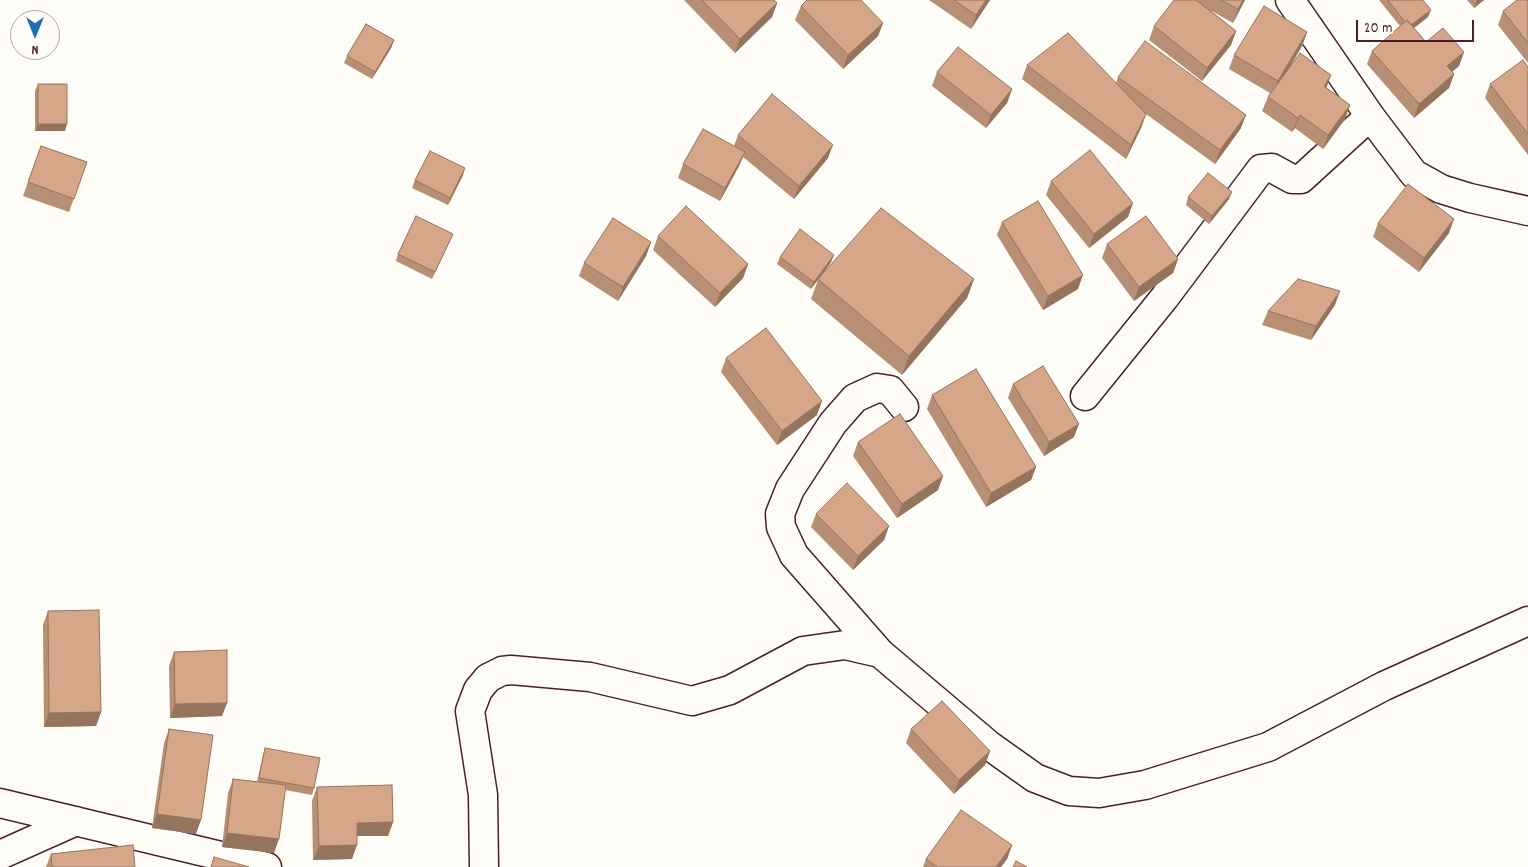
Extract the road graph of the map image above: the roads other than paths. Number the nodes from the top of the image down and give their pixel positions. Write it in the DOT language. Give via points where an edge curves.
graph roads {
  1 [pos="1290,0"];
  2 [pos="1370,116"];
  3 [pos="1528,210"];
  4 [pos="1085,396"];
  5 [pos="904,407"];
  6 [pos="1528,621"];
  7 [pos="880,653"];
  8 [pos="0,803"];
  9 [pos="76,822"];
  10 [pos="0,855"];
  11 [pos="267,867"];
  12 [pos="484,867"];
  1 -- 2 [label="street"];
  2 -- 3 [label="street" via="1414,174 1441,189"];
  2 -- 4 [label="street" via="1301,179 1292,179 1272,168 1260,169 1165,297"];
  5 -- 7 [label="street" via="890,390 877,388 855,398 833,423 790,489 780,514 780,527 794,556"];
  6 -- 7 [label="street" via="1384,686 1268,747 1145,785 1099,793 1069,791 1035,778 990,746"];
  7 -- 12 [label="street" via="845,645 803,651 730,690 692,701 590,677 511,670 488,678 478,690 470,711 484,795"];
  8 -- 9 [label="street"];
  9 -- 10 [label="street"];
  9 -- 11 [label="street"];
}
